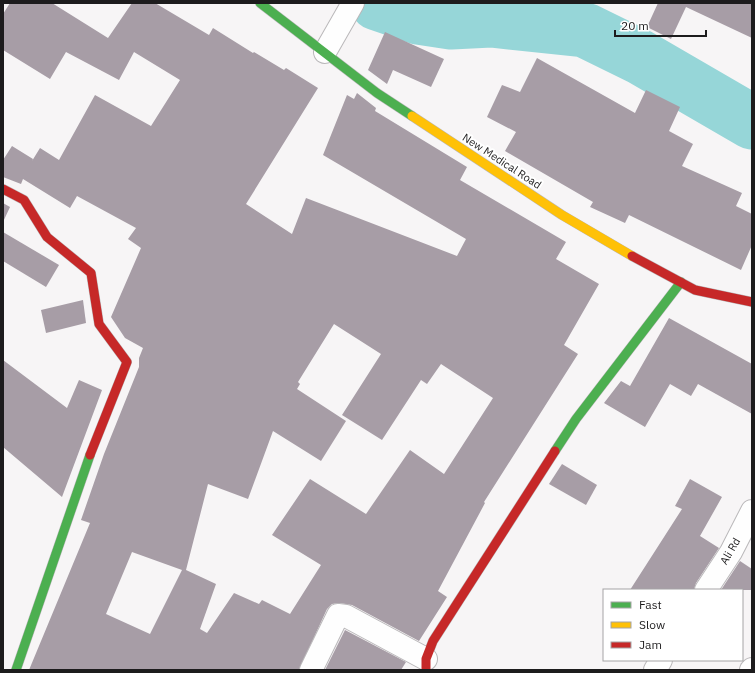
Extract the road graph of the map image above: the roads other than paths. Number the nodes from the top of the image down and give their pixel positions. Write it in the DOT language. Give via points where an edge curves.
graph roads {
  1 [pos="260,3"];
  2 [pos="353,3"];
  3 [pos="325,52"];
  4 [pos="3,190"];
  5 [pos="681,282"];
  6 [pos="752,302"];
  7 [pos="752,511"];
  8 [pos="707,589"];
  9 [pos="660,661"];
  10 [pos="426,665"];
  11 [pos="16,670"];
  12 [pos="311,670"];
  13 [pos="655,670"];
  1 -- 3 [label="street, New Medical Road"];
  2 -- 3 [label="street"];
  3 -- 5 [label="street, New Medical Road" via="377,93 562,215"];
  4 -- 11 [label="street" via="24,200 47,237 91,273 99,324 127,362 92,450"];
  5 -- 6 [label="street, New Medical Road" via="695,290"];
  5 -- 10 [label="street" via="576,419 433,641"];
  7 -- 8 [label="street, Ali Rd" via="731,552"];
  9 -- 13 [label="street"];
  10 -- 12 [label="street" via="346,616 338,615"];
}
